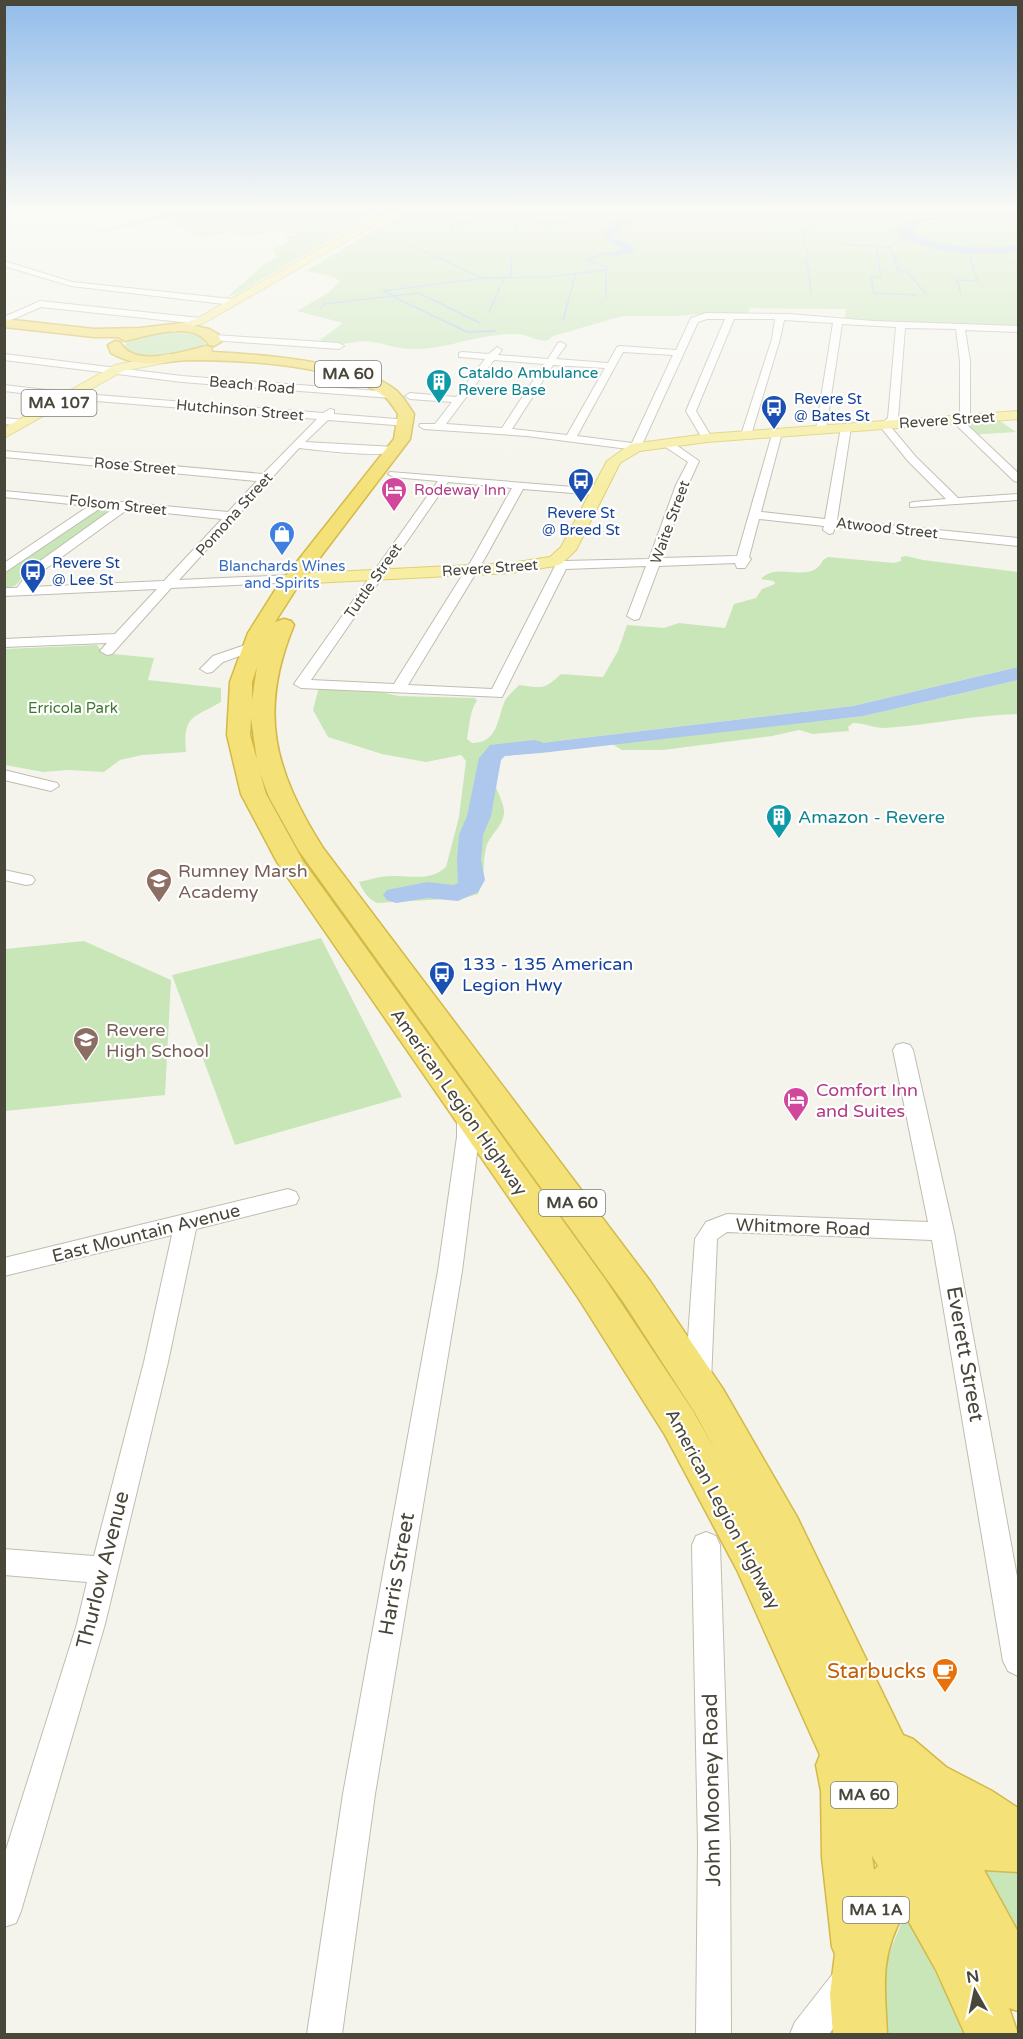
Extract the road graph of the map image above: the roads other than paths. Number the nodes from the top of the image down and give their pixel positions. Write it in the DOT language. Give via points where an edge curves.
graph roads {
  1 [pos="38,305"];
  2 [pos="51,305"];
  3 [pos="227,305"];
  4 [pos="238,305"];
  5 [pos="780,316"];
  6 [pos="730,317"];
  7 [pos="200,321"];
  8 [pos="838,321"];
  9 [pos="4,322"];
  10 [pos="901,325"];
  11 [pos="960,327"];
  12 [pos="4,328"];
  13 [pos="173,329"];
  14 [pos="1018,329"];
  15 [pos="143,332"];
  16 [pos="213,338"];
  17 [pos="501,344"];
  18 [pos="561,345"];
  19 [pos="339,346"];
  20 [pos="118,349"];
  21 [pos="679,353"];
  22 [pos="462,355"];
  23 [pos="186,356"];
  24 [pos="4,357"];
  25 [pos="493,357"];
  26 [pos="169,358"];
  27 [pos="551,361"];
  28 [pos="610,366"];
  29 [pos="116,370"];
  30 [pos="363,380"];
  31 [pos="4,388"];
  32 [pos="348,393"];
  33 [pos="391,395"];
  34 [pos="72,396"];
  35 [pos="410,396"];
  36 [pos="459,400"];
  37 [pos="1018,415"];
  38 [pos="325,417"];
  39 [pos="955,419"];
  40 [pos="4,421"];
  41 [pos="24,423"];
  42 [pos="423,425"];
  43 [pos="884,425"];
  44 [pos="846,428"];
  45 [pos="821,429"];
  46 [pos="505,432"];
  47 [pos="777,433"];
  48 [pos="4,434"];
  49 [pos="746,435"];
  50 [pos="707,438"];
  51 [pos="570,439"];
  52 [pos="665,442"];
  53 [pos="296,445"];
  54 [pos="636,447"];
  55 [pos="395,450"];
  56 [pos="4,454"];
  57 [pos="394,474"];
  58 [pos="266,478"];
  59 [pos="445,478"];
  60 [pos="1018,479"];
  61 [pos="519,485"];
  62 [pos="598,492"];
  63 [pos="6,495"];
  64 [pos="1018,497"];
  65 [pos="955,502"];
  66 [pos="99,504"];
  67 [pos="914,505"];
  68 [pos="125,506"];
  69 [pos="755,515"];
  70 [pos="231,516"];
  71 [pos="830,526"];
  72 [pos="1018,542"];
  73 [pos="337,549"];
  74 [pos="655,562"];
  75 [pos="559,563"];
  76 [pos="4,569"];
  77 [pos="471,570"];
  78 [pos="321,571"];
  79 [pos="379,575"];
  80 [pos="293,579"];
  81 [pos="169,585"];
  82 [pos="21,591"];
  83 [pos="4,592"];
  84 [pos="634,616"];
  85 [pos="118,638"];
  86 [pos="4,643"];
  87 [pos="251,647"];
  88 [pos="107,651"];
  89 [pos="207,669"];
  90 [pos="398,689"];
  91 [pos="4,775"];
  92 [pos="51,786"];
  93 [pos="4,875"];
  94 [pos="26,880"];
  95 [pos="903,1050"];
  96 [pos="467,1114"];
  97 [pos="288,1198"];
  98 [pos="186,1224"];
  99 [pos="943,1232"];
  100 [pos="4,1267"];
  101 [pos="698,1383"];
  102 [pos="706,1545"];
  103 [pos="4,1562"];
  104 [pos="104,1570"];
  105 [pos="1018,1661"];
  106 [pos="826,1716"];
  107 [pos="876,1731"];
  108 [pos="1018,1837"];
  109 [pos="1018,1846"];
  110 [pos="925,1860"];
  111 [pos="4,1911"];
  112 [pos="858,1964"];
  113 [pos="1018,1984"];
  114 [pos="324,2034"];
  115 [pos="714,2034"];
  116 [pos="807,2034"];
  117 [pos="860,2034"];
  118 [pos="993,2034"];
  1 -- 9 [label="street"];
  2 -- 7 [label="street"];
  3 -- 7 [label="main road"];
  4 -- 16 [label="main road" via="211,321 207,328"];
  5 -- 6 [label="street"];
  5 -- 8 [label="street"];
  5 -- 49 [label="street"];
  6 -- 21 [label="street" via="694,320"];
  6 -- 50 [label="street" via="691,411"];
  7 -- 13 [label="main road"];
  8 -- 10 [label="street"];
  8 -- 45 [label="street"];
  9 -- 15 [label="highway, MA 60" via="94,333"];
  10 -- 11 [label="street"];
  10 -- 43 [label="street" via="893,418"];
  11 -- 14 [label="street"];
  11 -- 39 [label="street" via="965,361 965,415"];
  12 -- 20 [label="highway, MA 60" via="87,338"];
  13 -- 15 [label="highway, MA 60"];
  13 -- 16 [label="highway, MA 60" via="193,330"];
  15 -- 20 [label="highway" via="124,337"];
  16 -- 19 [label="street"];
  16 -- 23 [label="highway" via="206,350"];
  16 -- 35 [label="highway, MA 60" via="242,351 351,368"];
  17 -- 25 [label="street"];
  18 -- 27 [label="street"];
  20 -- 26 [label="highway, MA 60" via="137,358"];
  20 -- 29 [label="main road" via="121,364"];
  21 -- 28 [label="street" via="620,350"];
  21 -- 54 [label="street"];
  22 -- 25 [label="street"];
  23 -- 26 [label="highway, MA 60"];
  23 -- 30 [label="highway, MA 60" via="292,363"];
  24 -- 29 [label="street, Beach Road"];
  25 -- 27 [label="street"];
  25 -- 36 [label="street"];
  26 -- 29 [label="main road, MA 107"];
  27 -- 28 [label="street"];
  27 -- 46 [label="street"];
  28 -- 51 [label="street"];
  29 -- 32 [label="street, Beach Road"];
  29 -- 34 [label="main road, MA 107"];
  30 -- 32 [label="street, Pomona Street"];
  30 -- 33 [label="highway, MA 60"];
  31 -- 34 [label="street, Hutchinson Street"];
  32 -- 33 [label="street, Beach Road"];
  32 -- 38 [label="street, Pomona Street"];
  33 -- 42 [label="highway, MA 60"];
  34 -- 38 [label="street, Hutchinson Street"];
  34 -- 41 [label="main road, MA 107"];
  35 -- 36 [label="street"];
  35 -- 42 [label="highway" via="420,410"];
  36 -- 42 [label="street"];
  37 -- 39 [label="main road, Revere Street"];
  38 -- 42 [label="street, Hutchinson Street"];
  38 -- 53 [label="street, Pomona Street"];
  39 -- 43 [label="main road, Revere Street"];
  39 -- 60 [label="street"];
  40 -- 41 [label="street"];
  41 -- 48 [label="main road, MA 107"];
  42 -- 46 [label="street, Hutchinson Street"];
  42 -- 55 [label="highway, American Legion Highway / MA 60" via="405,434"];
  42 -- 57 [label="highway" via="418,442"];
  43 -- 44 [label="main road, Revere Street"];
  43 -- 65 [label="street"];
  44 -- 45 [label="main road, Revere Street"];
  44 -- 71 [label="street"];
  45 -- 47 [label="main road, Revere Street"];
  46 -- 51 [label="street, Hutchinson Street"];
  47 -- 49 [label="main road, Revere Street"];
  47 -- 69 [label="street"];
  49 -- 50 [label="main road, Revere Street"];
  50 -- 52 [label="main road, Revere Street"];
  51 -- 54 [label="street, Hutchinson Street"];
  52 -- 54 [label="main road, Revere Street"];
  52 -- 74 [label="street, Waite Street" via="694,461"];
  53 -- 55 [label="street"];
  53 -- 58 [label="street, Pomona Street"];
  54 -- 62 [label="main road, Revere Street" via="614,461"];
  55 -- 80 [label="highway, American Legion Highway / MA 60"];
  56 -- 58 [label="street, Rose Street"];
  57 -- 59 [label="street"];
  57 -- 73 [label="highway"];
  58 -- 70 [label="street, Pomona Street"];
  59 -- 61 [label="street"];
  59 -- 79 [label="street, Tuttle Street"];
  61 -- 62 [label="street"];
  61 -- 77 [label="street"];
  62 -- 75 [label="main road, Revere Street"];
  63 -- 66 [label="street, Folsom Street"];
  64 -- 65 [label="street"];
  65 -- 67 [label="street"];
  66 -- 68 [label="street, Folsom Street"];
  66 -- 76 [label="street"];
  68 -- 70 [label="street, Folsom Street"];
  68 -- 82 [label="street" via="37,569"];
  69 -- 71 [label="street, Atwood Street"];
  69 -- 74 [label="street" via="743,562"];
  70 -- 81 [label="street, Pomona Street"];
  71 -- 72 [label="street, Atwood Street"];
  74 -- 75 [label="street"];
  74 -- 84 [label="street, Waite Street"];
  75 -- 77 [label="main road, Revere Street"];
  75 -- 90 [label="street" via="497,694"];
  77 -- 79 [label="main road, Revere Street"];
  77 -- 90 [label="street"];
  78 -- 79 [label="main road, Revere Street"];
  78 -- 80 [label="main road, Revere Street"];
  78 -- 101 [label="highway, American Legion Highway / MA 60" via="275,641 262,690 264,743 283,801 312,851 637,1292"];
  79 -- 90 [label="street, Tuttle Street" via="301,684"];
  80 -- 81 [label="street, Revere Street"];
  80 -- 87 [label="highway, American Legion Highway / MA 60"];
  81 -- 82 [label="street, Revere Street"];
  81 -- 85 [label="street, Pomona Street"];
  82 -- 83 [label="street, Revere Street"];
  85 -- 86 [label="street"];
  85 -- 88 [label="street, Pomona Street"];
  87 -- 89 [label="street" via="218,659"];
  87 -- 96 [label="highway, American Legion Highway / MA 60" via="240,686 238,728 243,764 260,811 290,862"];
  91 -- 92 [label="street"];
  93 -- 94 [label="street"];
  95 -- 99 [label="street, Everett Street"];
  96 -- 106 [label="highway, American Legion Highway / MA 60" via="614,1321 679,1423 752,1556"];
  96 -- 114 [label="street, Harris Street" via="468,1137 446,1294 359,1794"];
  97 -- 98 [label="street, East Mountain Avenue"];
  98 -- 100 [label="street, East Mountain Avenue"];
  98 -- 104 [label="street, Thurlow Avenue"];
  99 -- 101 [label="street, Whitmore Road" via="727,1223 717,1226 706,1239"];
  99 -- 105 [label="street, Everett Street"];
  101 -- 107 [label="highway, American Legion Highway / MA 60" via="786,1539"];
  102 -- 115 [label="street, John Mooney Road" via="714,1846"];
  103 -- 104 [label="street"];
  104 -- 111 [label="street, Thurlow Avenue"];
  106 -- 110 [label="highway, American Legion Highway / MA 60" via="865,1797"];
  106 -- 112 [label="highway" via="845,1791"];
  107 -- 108 [label="highway" via="918,1777"];
  107 -- 110 [label="highway, American Legion Highway / MA 60" via="899,1776"];
  109 -- 110 [label="highway" via="980,1843"];
  110 -- 112 [label="highway, MA 1A" via="898,1879 876,1908"];
  110 -- 113 [label="highway, American Legion Highway / MA 60" via="991,1931"];
  110 -- 118 [label="highway, American Legion Highway / MA 60" via="954,1953"];
  112 -- 116 [label="street"];
  112 -- 117 [label="highway, MA 1A"];
}
